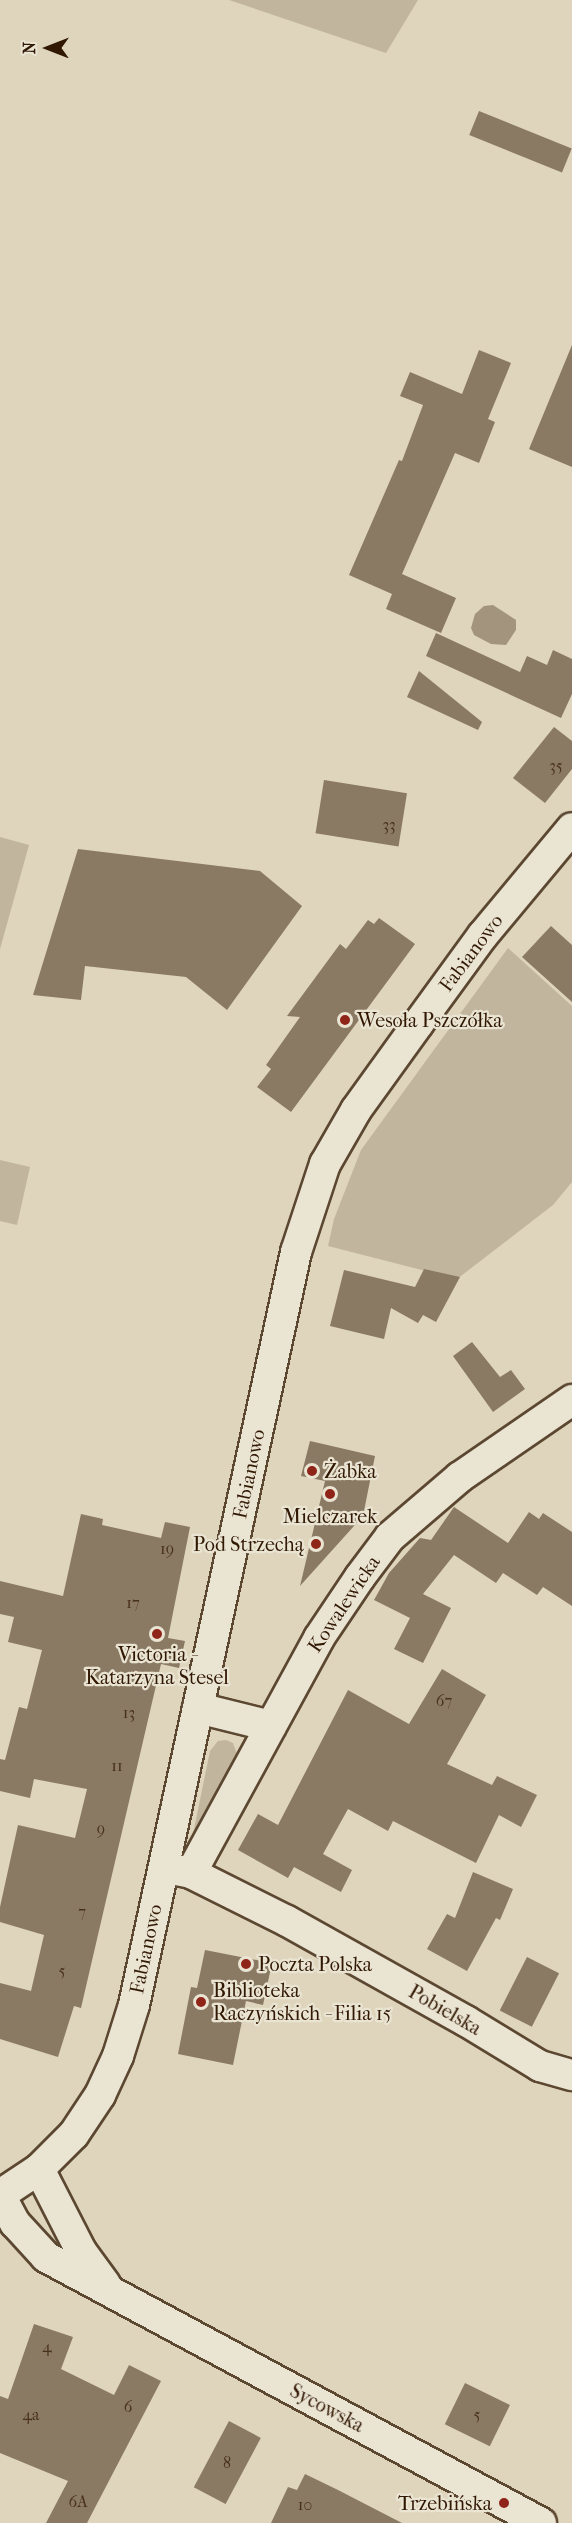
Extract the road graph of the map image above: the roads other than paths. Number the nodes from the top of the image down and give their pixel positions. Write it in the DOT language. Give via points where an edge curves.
graph roads {
  1 [pos="572,828"];
  2 [pos="572,1400"];
  3 [pos="198,1708"];
  4 [pos="271,1726"];
  5 [pos="177,1870"];
  6 [pos="572,2074"];
  7 [pos="39,2169"];
  8 [pos="0,2195"];
  9 [pos="112,2293"];
  10 [pos="541,2523"];
  1 -- 3 [label="street, Fabianowo" via="483,935 356,1110 325,1164 296,1252"];
  2 -- 4 [label="street, Kowalewicka" via="460,1476 390,1537 333,1616"];
  3 -- 4 [label="street"];
  3 -- 5 [label="street, Fabianowo"];
  4 -- 5 [label="street, Kowalewicka"];
  5 -- 6 [label="street, Pobielska" via="287,1921 540,2066"];
  5 -- 7 [label="street, Fabianowo" via="111,2075 74,2134"];
  7 -- 8 [label="street, Fabianowo"];
  7 -- 9 [label="street, Sycowska" via="81,2251"];
  8 -- 9 [label="street, Sycowska" via="15,2223 46,2257"];
  9 -- 10 [label="street, Sycowska"];
}
